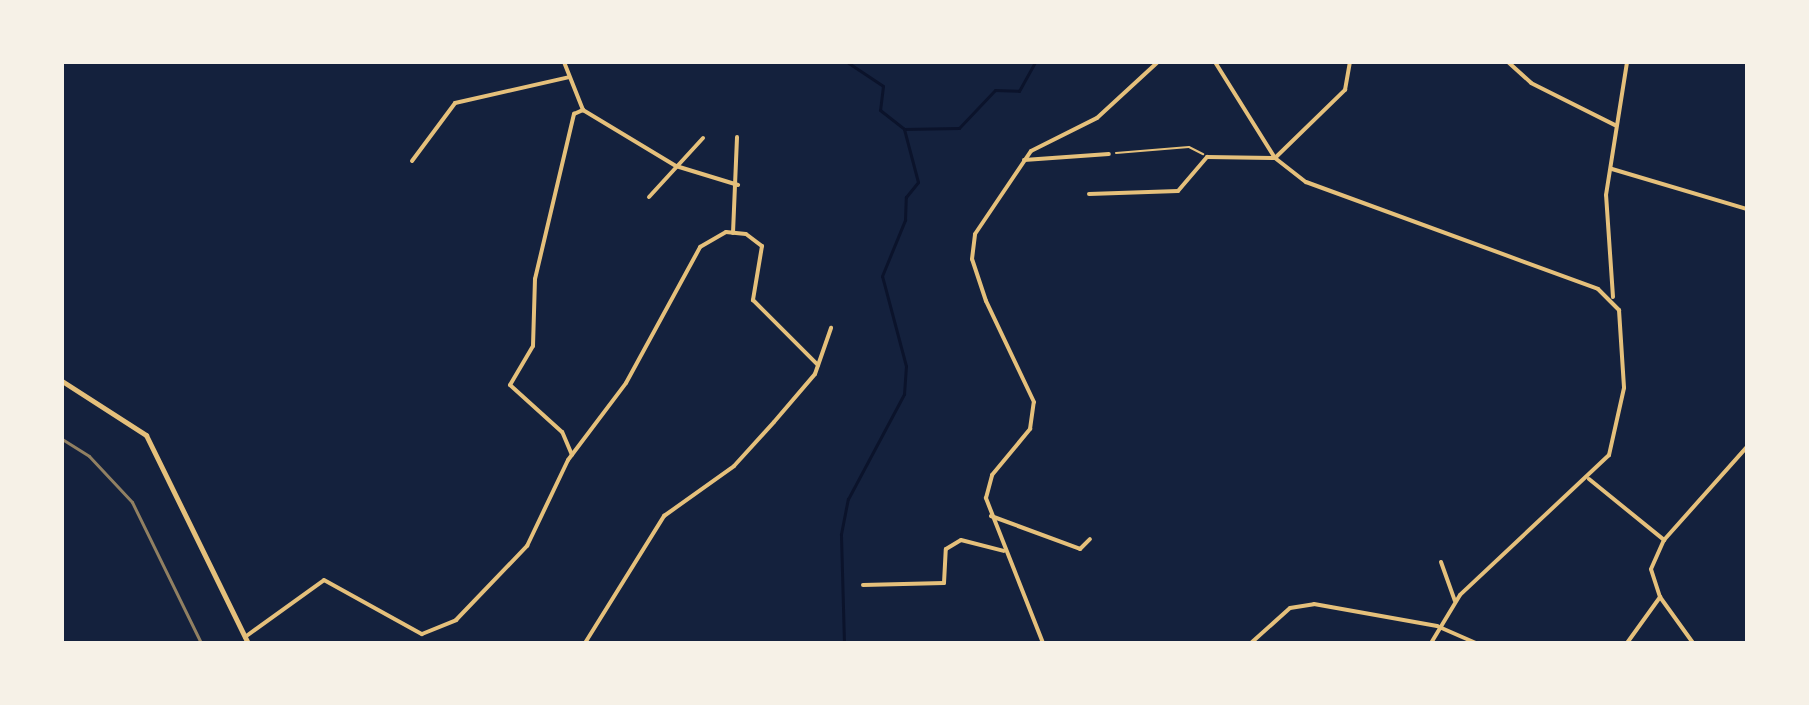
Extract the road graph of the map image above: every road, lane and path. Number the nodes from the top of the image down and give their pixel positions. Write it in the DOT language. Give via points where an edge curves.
graph roads {
  1 [pos="564,62"];
  2 [pos="1158,62"];
  3 [pos="1215,62"];
  4 [pos="1350,62"];
  5 [pos="1508,62"];
  6 [pos="1627,62"];
  7 [pos="569,77"];
  8 [pos="583,110"];
  9 [pos="1615,125"];
  10 [pos="737,137"];
  11 [pos="703,138"];
  12 [pos="1109,154"];
  13 [pos="1207,157"];
  14 [pos="1275,158"];
  15 [pos="1024,160"];
  16 [pos="412,161"];
  17 [pos="679,167"];
  18 [pos="1612,169"];
  19 [pos="738,185"];
  20 [pos="1089,194"];
  21 [pos="649,197"];
  22 [pos="1747,209"];
  23 [pos="733,233"];
  24 [pos="1613,297"];
  25 [pos="831,328"];
  26 [pos="818,365"];
  27 [pos="62,381"];
  28 [pos="1747,447"];
  29 [pos="572,455"];
  30 [pos="1589,479"];
  31 [pos="991,516"];
  32 [pos="1090,539"];
  33 [pos="1664,540"];
  34 [pos="1004,551"];
  35 [pos="1441,562"];
  36 [pos="863,585"];
  37 [pos="1660,597"];
  38 [pos="1455,601"];
  39 [pos="1437,626"];
  40 [pos="246,640"];
  41 [pos="585,643"];
  42 [pos="1043,643"];
  43 [pos="1251,643"];
  44 [pos="1431,643"];
  45 [pos="1476,643"];
  46 [pos="1627,643"];
  47 [pos="1693,643"];
  1 -- 7 [label="street"];
  2 -- 15 [label="street" via="1097,118"];
  3 -- 14 [label="street"];
  4 -- 14 [label="street" via="1345,90"];
  5 -- 9 [label="street" via="1519,75"];
  6 -- 9 [label="street"];
  7 -- 8 [label="street"];
  7 -- 16 [label="street" via="455,103"];
  8 -- 17 [label="street"];
  8 -- 29 [label="street" via="574,114 535,279 530,359 510,385 562,432"];
  9 -- 18 [label="street"];
  10 -- 19 [label="street"];
  11 -- 17 [label="street"];
  12 -- 13 [label="path" via="1189,147"];
  12 -- 15 [label="street"];
  13 -- 14 [label="street"];
  13 -- 20 [label="street" via="1178,191"];
  14 -- 24 [label="street" via="1335,196 1442,230"];
  15 -- 31 [label="street" via="975,234 972,259 1034,402 1030,429 992,475"];
  17 -- 19 [label="street"];
  17 -- 21 [label="street"];
  18 -- 22 [label="street"];
  18 -- 24 [label="street" via="1606,195"];
  19 -- 23 [label="street"];
  23 -- 26 [label="street" via="762,246 753,300"];
  23 -- 29 [label="street" via="700,247 626,383"];
  24 -- 30 [label="street" via="1624,388 1609,455"];
  25 -- 26 [label="street"];
  26 -- 41 [label="street" via="734,466 664,516"];
  27 -- 40 [label="main road" via="96,396 146,435"];
  28 -- 33 [label="street"];
  29 -- 40 [label="street" via="527,546 456,620 422,634 324,580"];
  30 -- 33 [label="street"];
  30 -- 38 [label="street"];
  31 -- 32 [label="street" via="1080,549"];
  31 -- 34 [label="street"];
  33 -- 37 [label="street" via="1651,569"];
  34 -- 36 [label="street" via="961,540 946,549 944,583"];
  34 -- 42 [label="street"];
  35 -- 38 [label="street"];
  37 -- 46 [label="street"];
  37 -- 47 [label="street"];
  38 -- 39 [label="street"];
  39 -- 43 [label="street" via="1314,604 1290,608"];
  39 -- 44 [label="street"];
  39 -- 45 [label="street"];
}
